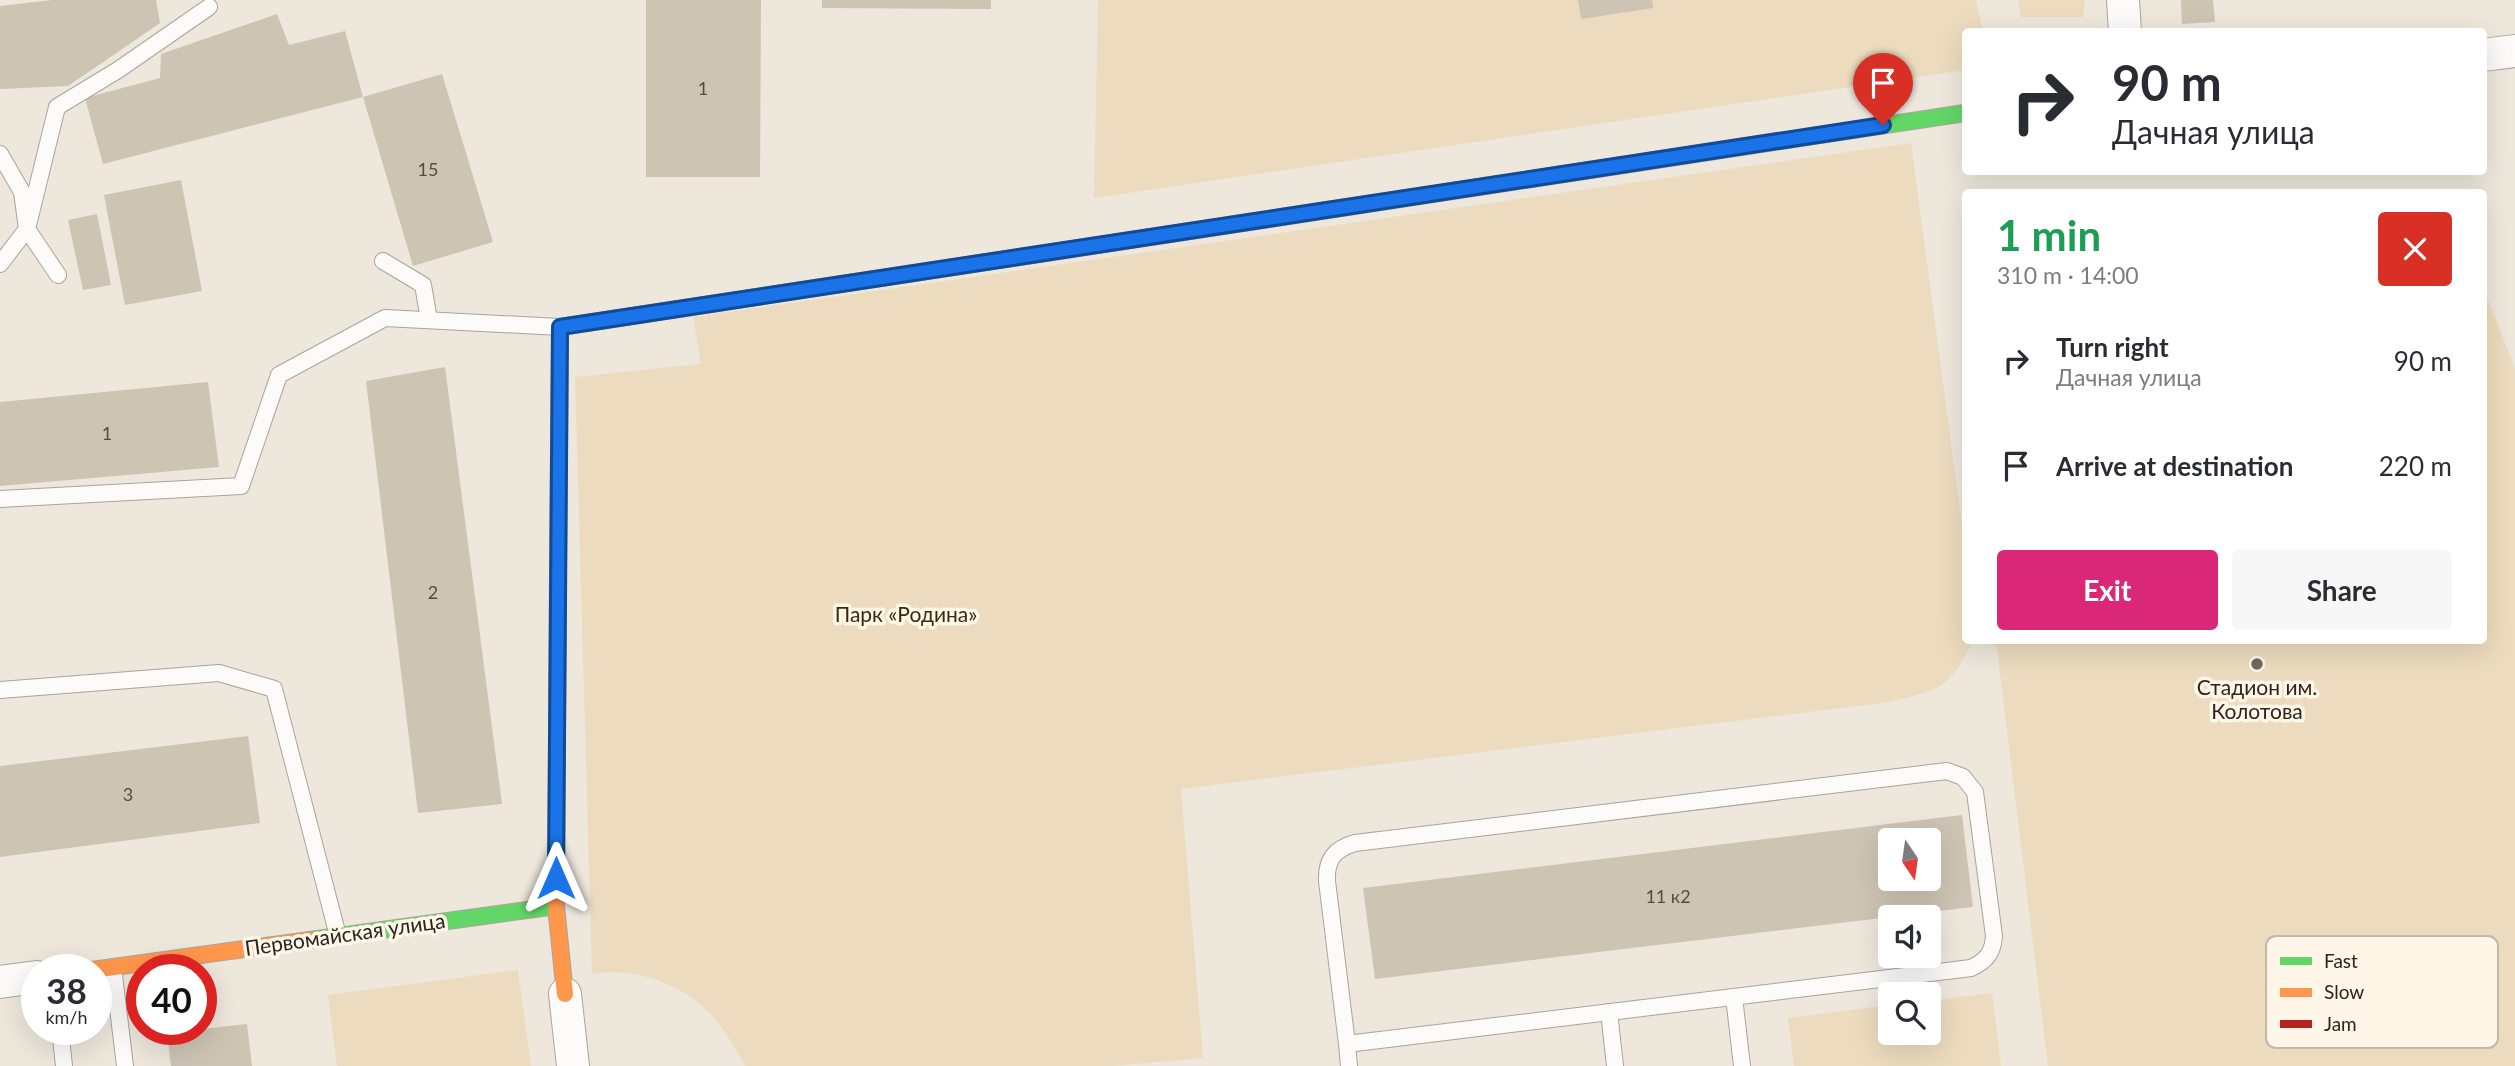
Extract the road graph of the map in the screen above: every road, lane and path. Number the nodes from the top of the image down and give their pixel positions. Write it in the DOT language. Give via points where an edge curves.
graph roads {
  1 [pos="2123,0"];
  2 [pos="209,7"];
  3 [pos="2124,28"];
  4 [pos="2515,51"];
  5 [pos="2487,54"];
  6 [pos="1962,113"];
  7 [pos="0,154"];
  8 [pos="27,229"];
  9 [pos="383,261"];
  10 [pos="0,264"];
  11 [pos="58,275"];
  12 [pos="429,320"];
  13 [pos="560,327"];
  14 [pos="0,499"];
  15 [pos="0,690"];
  16 [pos="556,906"];
  17 [pos="338,936"];
  18 [pos="113,967"];
  19 [pos="21,979"];
  20 [pos="0,982"];
  21 [pos="565,994"];
  22 [pos="1734,997"];
  23 [pos="1609,1012"];
  24 [pos="1347,1044"];
  25 [pos="62,1045"];
  26 [pos="64,1066"];
  27 [pos="125,1066"];
  28 [pos="573,1066"];
  29 [pos="1349,1066"];
  30 [pos="1615,1066"];
  31 [pos="1742,1066"];
  1 -- 3 [label="street"];
  2 -- 8 [label="lane" via="57,107"];
  4 -- 5 [label="street"];
  6 -- 13 [label="street"];
  7 -- 8 [label="lane" via="22,191"];
  8 -- 10 [label="lane"];
  8 -- 11 [label="lane"];
  9 -- 12 [label="lane" via="423,285"];
  12 -- 13 [label="lane"];
  12 -- 14 [label="lane" via="385,318 279,375 241,486"];
  13 -- 16 [label="street"];
  15 -- 17 [label="lane" via="219,673 274,689"];
  16 -- 17 [label="street, Первомайская улица"];
  16 -- 21 [label="street"];
  17 -- 18 [label="street, Первомайская улица"];
  18 -- 27 [label="lane"];
  19 -- 20 [label="street"];
  21 -- 28 [label="street"];
  22 -- 23 [label="lane"];
  22 -- 24 [label="lane" via="1971,968 1987,959 1994,936 1978,802 1969,783 1947,771 1342,847 1326,870"];
  22 -- 31 [label="lane"];
  23 -- 24 [label="lane"];
  23 -- 30 [label="lane"];
  24 -- 29 [label="lane"];
  25 -- 26 [label="lane"];
}
